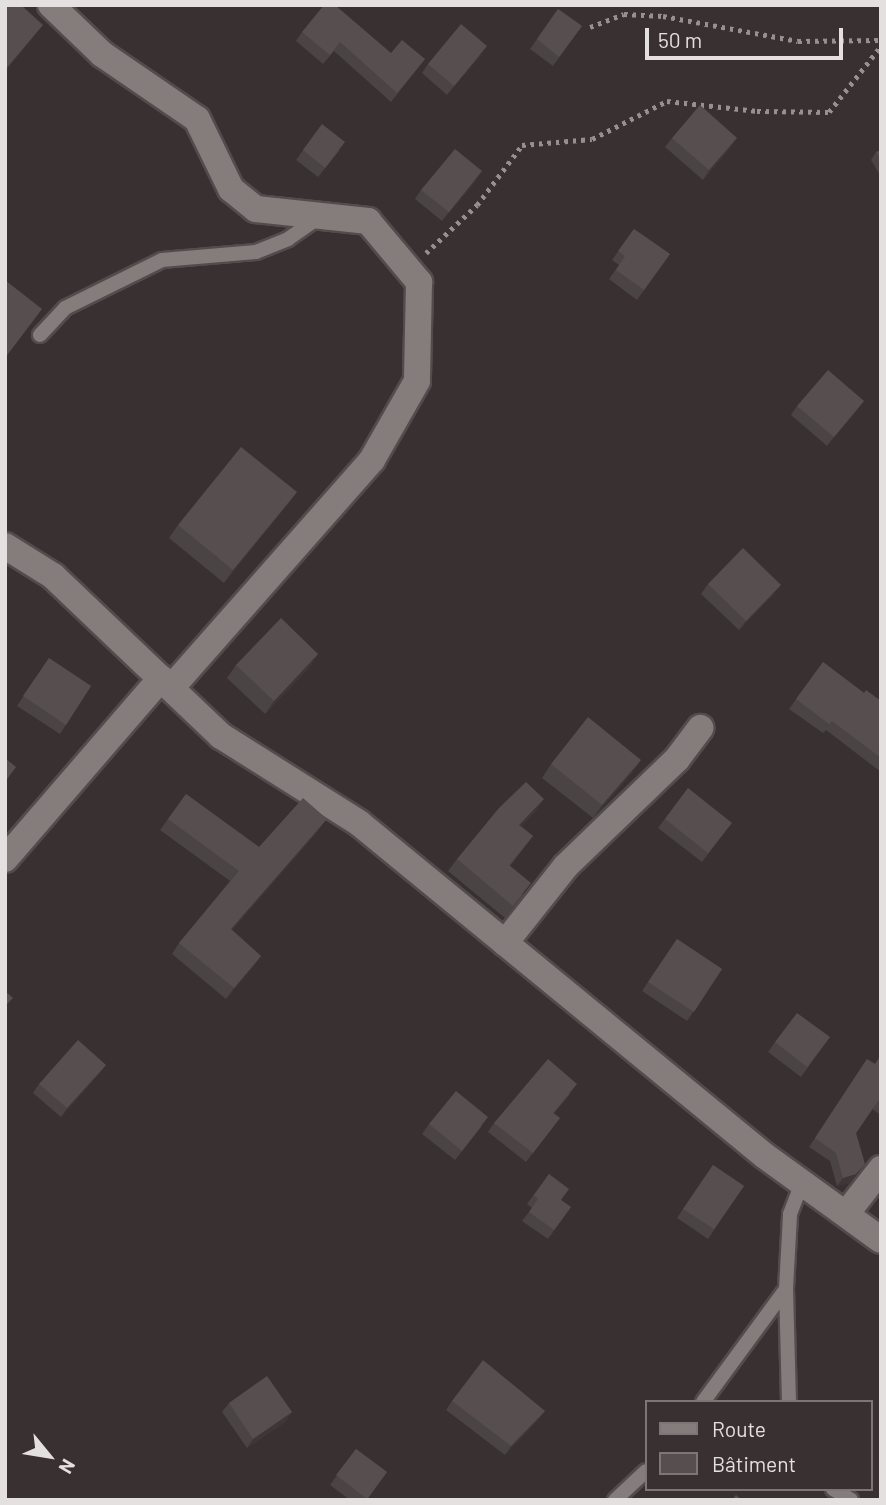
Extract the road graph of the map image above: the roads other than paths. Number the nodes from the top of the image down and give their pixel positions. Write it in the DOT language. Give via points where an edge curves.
graph roads {
  1 [pos="51,5"];
  2 [pos="321,216"];
  3 [pos="40,335"];
  4 [pos="5,546"];
  5 [pos="166,683"];
  6 [pos="700,728"];
  7 [pos="5,859"];
  8 [pos="505,943"];
  9 [pos="881,1169"];
  10 [pos="802,1182"];
  11 [pos="846,1214"];
  12 [pos="881,1240"];
  13 [pos="786,1289"];
  14 [pos="705,1400"];
  15 [pos="789,1400"];
  16 [pos="644,1473"];
  17 [pos="615,1500"];
  1 -- 2 [label="street" via="102,54 197,119 231,189 256,209"];
  2 -- 3 [label="lane" via="288,239 256,252 162,260 65,308"];
  2 -- 5 [label="street" via="368,221 419,282 417,381 372,460"];
  4 -- 5 [label="street" via="52,576"];
  5 -- 7 [label="street"];
  5 -- 8 [label="street" via="221,736 359,823"];
  6 -- 8 [label="street" via="677,759 566,866"];
  8 -- 10 [label="street"];
  9 -- 11 [label="street"];
  10 -- 11 [label="street"];
  10 -- 13 [label="lane" via="790,1214"];
  11 -- 12 [label="street"];
  13 -- 14 [label="lane"];
  13 -- 15 [label="lane"];
  16 -- 17 [label="lane"];
}
